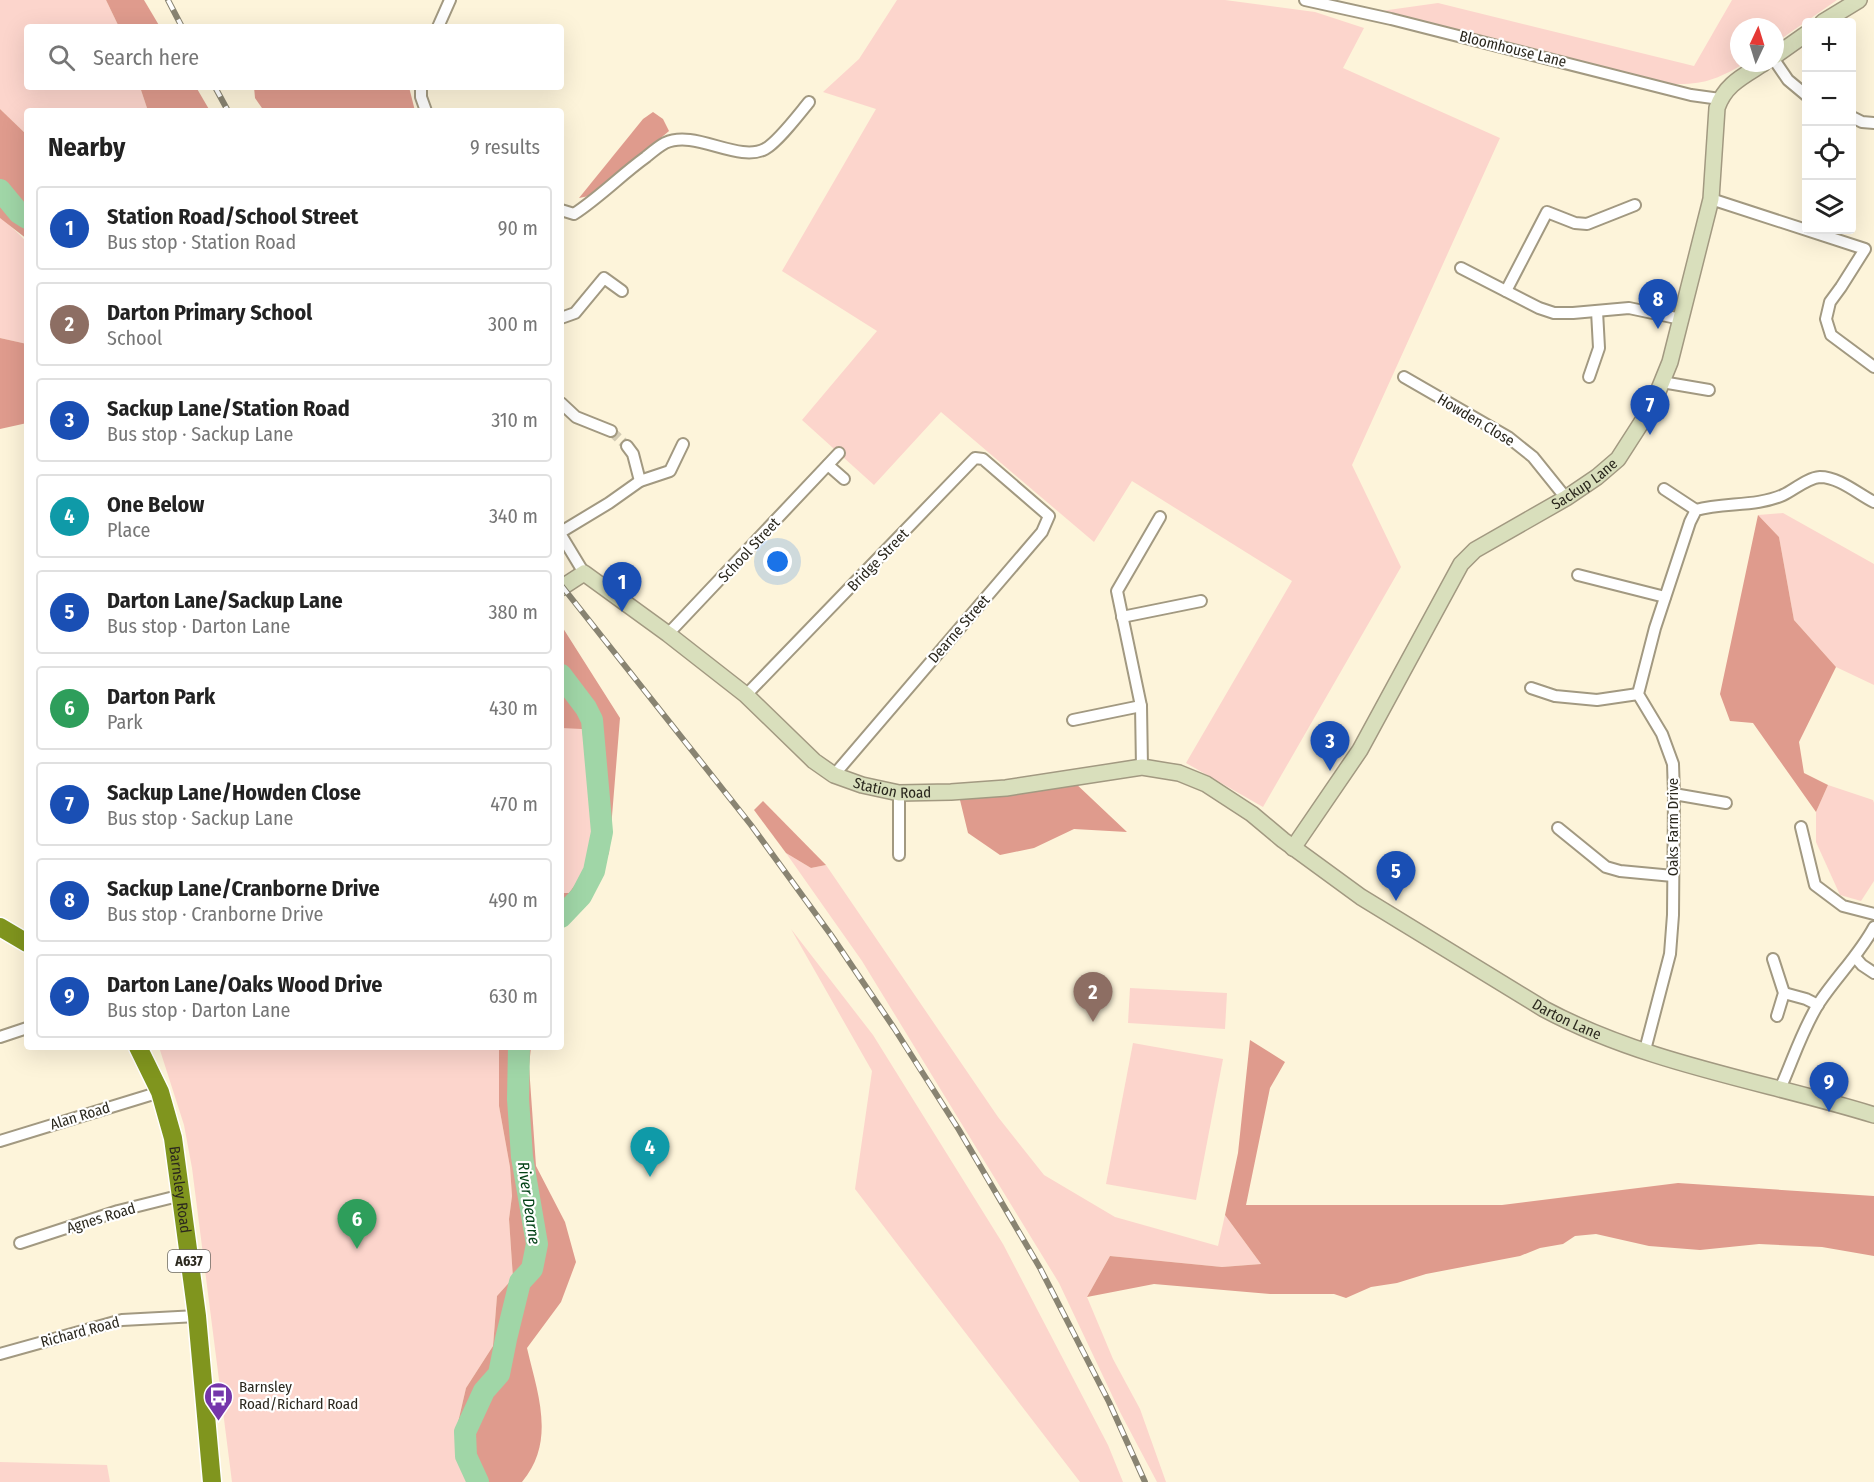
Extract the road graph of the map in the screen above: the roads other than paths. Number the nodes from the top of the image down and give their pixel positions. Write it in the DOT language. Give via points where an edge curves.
graph roads {
  1 [pos="450,0"];
  2 [pos="1305,0"];
  3 [pos="1859,0"];
  4 [pos="1830,18"];
  5 [pos="439,24"];
  6 [pos="1802,37"];
  7 [pos="1784,50"];
  8 [pos="1750,72"];
  9 [pos="1782,72"];
  10 [pos="421,90"];
  11 [pos="1802,92"];
  12 [pos="1720,99"];
  13 [pos="809,102"];
  14 [pos="425,108"];
  15 [pos="1856,119"];
  16 [pos="1874,123"];
  17 [pos="1711,200"];
  18 [pos="1635,205"];
  19 [pos="564,211"];
  20 [pos="1869,251"];
  21 [pos="1461,268"];
  22 [pos="622,291"];
  23 [pos="1506,291"];
  24 [pos="1597,312"];
  25 [pos="564,317"];
  26 [pos="1681,319"];
  27 [pos="1874,367"];
  28 [pos="1404,377"];
  29 [pos="1589,377"];
  30 [pos="1662,382"];
  31 [pos="1709,390"];
  32 [pos="564,407"];
  33 [pos="611,431"];
  34 [pos="683,444"];
  35 [pos="627,446"];
  36 [pos="839,453"];
  37 [pos="828,465"];
  38 [pos="844,479"];
  39 [pos="639,481"];
  40 [pos="1013,486"];
  41 [pos="1664,489"];
  42 [pos="1566,498"];
  43 [pos="1874,502"];
  44 [pos="1696,510"];
  45 [pos="1160,517"];
  46 [pos="564,531"];
  47 [pos="564,538"];
  48 [pos="584,573"];
  49 [pos="1578,575"];
  50 [pos="564,586"];
  51 [pos="1665,597"];
  52 [pos="1201,601"];
  53 [pos="1122,617"];
  54 [pos="668,634"];
  55 [pos="1531,688"];
  56 [pos="1638,694"];
  57 [pos="746,695"];
  58 [pos="1141,706"];
  59 [pos="1073,720"];
  60 [pos="1142,767"];
  61 [pos="834,775"];
  62 [pos="899,793"];
  63 [pos="1674,794"];
  64 [pos="1726,803"];
  65 [pos="1802,827"];
  66 [pos="1558,828"];
  67 [pos="1293,848"];
  68 [pos="898,855"];
  69 [pos="1673,876"];
  70 [pos="1874,914"];
  71 [pos="0,927"];
  72 [pos="1874,927"];
  73 [pos="24,940"];
  74 [pos="1855,957"];
  75 [pos="1773,959"];
  76 [pos="1874,973"];
  77 [pos="1784,993"];
  78 [pos="1818,1005"];
  79 [pos="1777,1016"];
  80 [pos="24,1029"];
  81 [pos="0,1037"];
  82 [pos="139,1050"];
  83 [pos="1645,1050"];
  84 [pos="1780,1089"];
  85 [pos="159,1092"];
  86 [pos="1874,1115"];
  87 [pos="0,1141"];
  88 [pos="182,1195"];
  89 [pos="20,1243"];
  90 [pos="197,1316"];
  91 [pos="0,1353"];
  92 [pos="212,1482"];
  1 -- 5 [label="street"];
  2 -- 12 [label="street, Bloomhouse Lane"];
  3 -- 4 [label="main road"];
  6 -- 7 [label="main road"];
  8 -- 12 [label="main road" via="1729,86"];
  9 -- 11 [label="street"];
  10 -- 14 [label="street"];
  12 -- 17 [label="main road, Sackup Lane"];
  13 -- 19 [label="street" via="764,149 745,152 692,140 665,143 582,209 574,214"];
  15 -- 16 [label="street"];
  17 -- 20 [label="street"];
  17 -- 26 [label="main road, Sackup Lane"];
  18 -- 23 [label="street" via="1587,224 1547,212"];
  20 -- 27 [label="street" via="1830,302 1826,318 1831,334"];
  21 -- 23 [label="street"];
  22 -- 25 [label="street" via="604,278 575,313"];
  23 -- 24 [label="street" via="1554,313"];
  24 -- 26 [label="street" via="1629,308"];
  24 -- 29 [label="street" via="1599,348"];
  26 -- 30 [label="main road, Sackup Lane"];
  28 -- 42 [label="street, Howden Close" via="1508,437 1533,457"];
  30 -- 31 [label="street"];
  30 -- 42 [label="main road, Sackup Lane" via="1646,417 1618,459"];
  32 -- 33 [label="street" via="576,417"];
  34 -- 39 [label="street, Station Road" via="670,471"];
  35 -- 39 [label="street" via="633,454"];
  36 -- 37 [label="street, School Street"];
  37 -- 38 [label="street"];
  37 -- 54 [label="street, School Street"];
  39 -- 46 [label="street, Station Road"];
  40 -- 57 [label="street, Bridge Street" via="983,459 975,458"];
  40 -- 61 [label="street, Dearne Street" via="1049,516 1042,532"];
  41 -- 44 [label="street"];
  42 -- 67 [label="main road, Sackup Lane" via="1475,550 1461,564 1360,750"];
  43 -- 44 [label="street" via="1835,480 1818,477 1763,501"];
  44 -- 51 [label="street"];
  45 -- 53 [label="street" via="1117,591"];
  47 -- 48 [label="street, Station Road"];
  48 -- 50 [label="main road"];
  48 -- 54 [label="main road, Station Road"];
  49 -- 51 [label="street"];
  51 -- 56 [label="street"];
  52 -- 53 [label="street"];
  53 -- 58 [label="street"];
  54 -- 57 [label="main road, Station Road"];
  55 -- 56 [label="street" via="1555,696 1597,700"];
  56 -- 63 [label="street, Oaks Farm Drive" via="1662,734 1673,764"];
  57 -- 61 [label="main road, Station Road" via="814,761"];
  58 -- 59 [label="street"];
  58 -- 60 [label="street"];
  60 -- 62 [label="main road, Station Road" via="1006,788"];
  60 -- 67 [label="main road, Station Road" via="1179,773 1206,784 1252,814"];
  61 -- 62 [label="main road, Station Road"];
  62 -- 68 [label="street"];
  63 -- 64 [label="street"];
  63 -- 69 [label="street, Oaks Farm Drive"];
  65 -- 70 [label="street" via="1815,885 1843,906"];
  66 -- 69 [label="street" via="1606,867"];
  67 -- 83 [label="main road, Darton Lane" via="1361,897 1544,1009 1598,1035"];
  69 -- 83 [label="street, Oaks Farm Drive" via="1670,954"];
  71 -- 73 [label="highway"];
  72 -- 74 [label="street"];
  74 -- 76 [label="street"];
  74 -- 78 [label="street"];
  75 -- 77 [label="street"];
  77 -- 78 [label="street"];
  77 -- 79 [label="street"];
  78 -- 84 [label="street" via="1801,1035"];
  80 -- 81 [label="street"];
  82 -- 85 [label="highway, Barnsley Road / A637"];
  83 -- 84 [label="main road, Darton Lane"];
  84 -- 86 [label="main road, Darton Lane"];
  85 -- 87 [label="street, Alan Road"];
  85 -- 88 [label="highway, Barnsley Road / A637" via="173,1138"];
  88 -- 89 [label="street, Agnes Road"];
  88 -- 90 [label="highway, Barnsley Road / A637"];
  90 -- 91 [label="street, Richard Road" via="122,1320"];
  90 -- 92 [label="highway, Barnsley Road / A637"];
}
